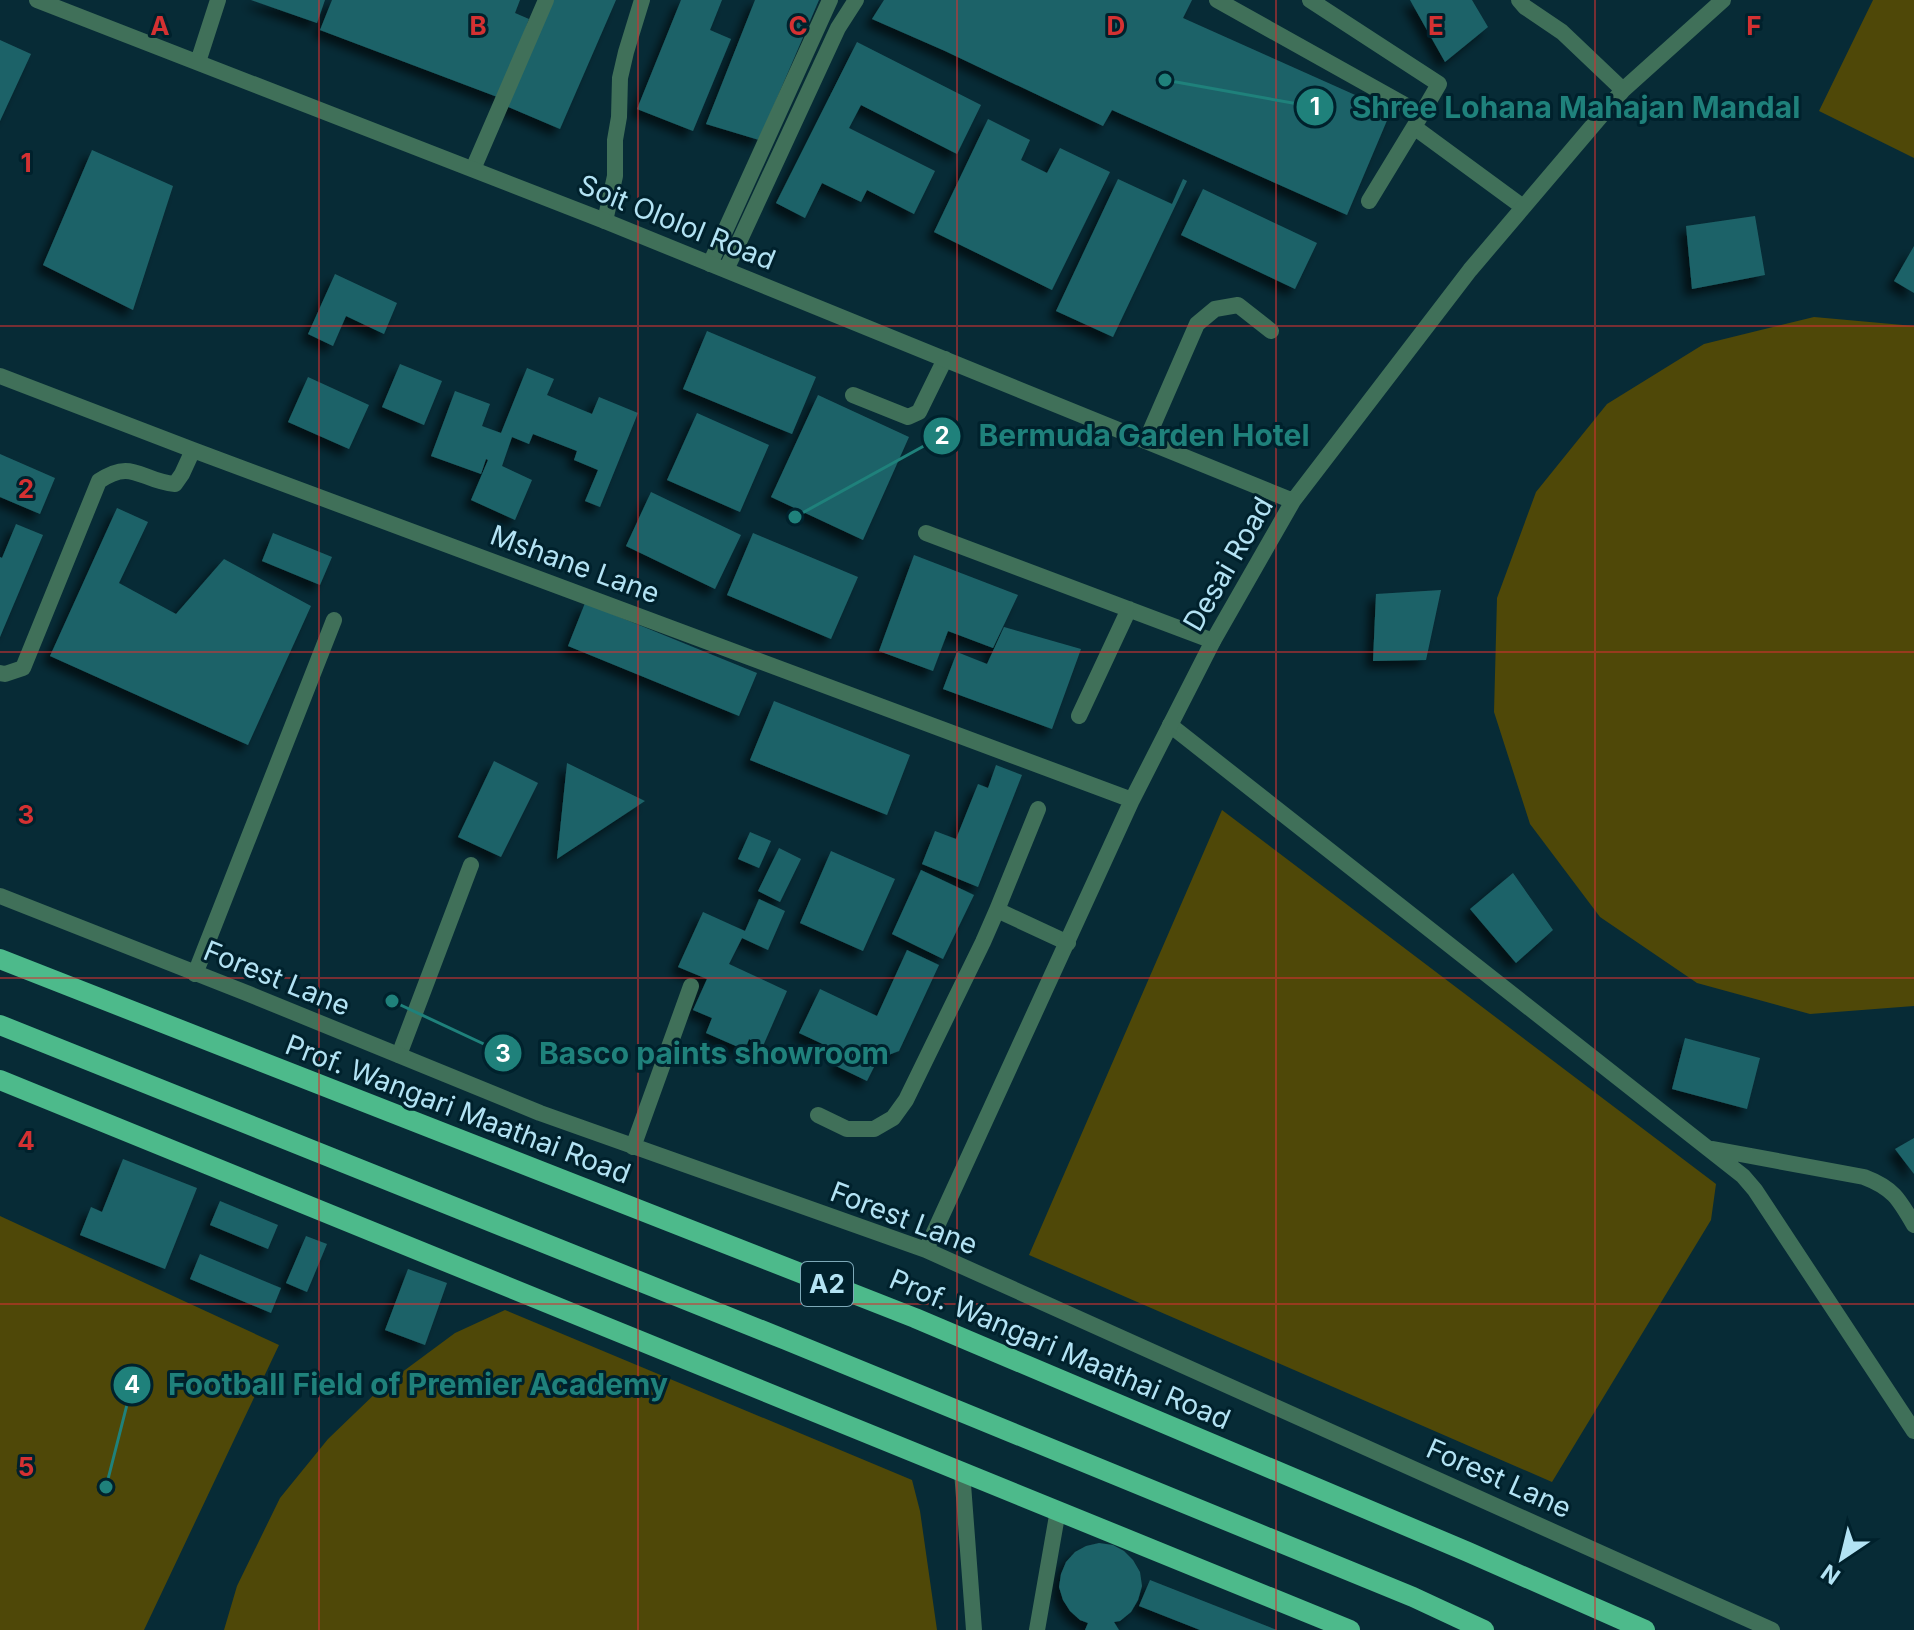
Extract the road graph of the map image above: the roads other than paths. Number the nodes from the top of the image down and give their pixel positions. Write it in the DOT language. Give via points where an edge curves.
graph roads {
  1 [pos="37,0"];
  2 [pos="218,0"];
  3 [pos="546,0"];
  4 [pos="642,0"];
  5 [pos="830,0"];
  6 [pos="856,0"];
  7 [pos="1217,0"];
  8 [pos="1310,0"];
  9 [pos="1519,0"];
  10 [pos="1723,0"];
  11 [pos="198,62"];
  12 [pos="1623,90"];
  13 [pos="1418,121"];
  14 [pos="473,169"];
  15 [pos="1369,201"];
  16 [pos="1523,207"];
  17 [pos="605,221"];
  18 [pos="718,267"];
  19 [pos="1271,331"];
  20 [pos="945,359"];
  21 [pos="0,376"];
  22 [pos="853,395"];
  23 [pos="1146,441"];
  24 [pos="193,450"];
  25 [pos="1293,501"];
  26 [pos="926,533"];
  27 [pos="1129,609"];
  28 [pos="334,620"];
  29 [pos="1213,641"];
  30 [pos="0,673"];
  31 [pos="1079,716"];
  32 [pos="1170,725"];
  33 [pos="1132,800"];
  34 [pos="1038,809"];
  35 [pos="471,865"];
  36 [pos="0,896"];
  37 [pos="997,910"];
  38 [pos="1068,943"];
  39 [pos="0,959"];
  40 [pos="195,974"];
  41 [pos="691,986"];
  42 [pos="0,1025"];
  43 [pos="399,1055"];
  44 [pos="0,1080"];
  45 [pos="818,1115"];
  46 [pos="633,1147"];
  47 [pos="1707,1148"];
  48 [pos="1914,1225"];
  49 [pos="926,1250"];
  50 [pos="1914,1431"];
  51 [pos="962,1471"];
  52 [pos="1058,1510"];
  53 [pos="974,1630"];
  54 [pos="1037,1630"];
  55 [pos="1350,1630"];
  56 [pos="1484,1630"];
  57 [pos="1645,1630"];
  58 [pos="1772,1630"];
  1 -- 11 [label="street, Soit Ololol Road"];
  2 -- 11 [label="street"];
  3 -- 14 [label="street"];
  4 -- 17 [label="street" via="620,78 615,176"];
  5 -- 18 [label="street"];
  6 -- 18 [label="street"];
  7 -- 13 [label="street"];
  8 -- 13 [label="street" via="1439,84"];
  9 -- 12 [label="street"];
  10 -- 12 [label="street, Desai Road"];
  11 -- 14 [label="street, Soit Ololol Road"];
  12 -- 16 [label="street, Desai Road"];
  13 -- 15 [label="street"];
  13 -- 16 [label="street"];
  14 -- 17 [label="street, Soit Ololol Road"];
  16 -- 25 [label="street, Desai Road"];
  17 -- 18 [label="street, Soit Ololol Road"];
  18 -- 20 [label="street, Soit Ololol Road"];
  19 -- 23 [label="street" via="1238,305 1215,309 1197,324"];
  20 -- 22 [label="street" via="919,412 908,417"];
  20 -- 23 [label="street, Soit Ololol Road"];
  21 -- 24 [label="street, Mshane Lane"];
  23 -- 25 [label="street, Soit Ololol Road"];
  24 -- 30 [label="street" via="175,484 125,470 99,481 23,668"];
  24 -- 33 [label="street, Mshane Lane"];
  25 -- 29 [label="street, Desai Road"];
  26 -- 27 [label="street"];
  27 -- 29 [label="street"];
  27 -- 31 [label="street"];
  28 -- 40 [label="street"];
  29 -- 32 [label="street, Desai Road"];
  32 -- 33 [label="street, Desai Road"];
  32 -- 47 [label="street"];
  33 -- 38 [label="street, Desai Road"];
  34 -- 37 [label="street"];
  35 -- 43 [label="street"];
  36 -- 40 [label="street, Forest Lane"];
  37 -- 38 [label="street"];
  37 -- 45 [label="street" via="893,1118 874,1129 847,1129"];
  38 -- 49 [label="street, Desai Road"];
  39 -- 57 [label="main road, Prof. Wangari Maathai Road / A2" via="915,1318"];
  40 -- 43 [label="street, Forest Lane"];
  41 -- 46 [label="street"];
  42 -- 56 [label="main road, A2" via="786,1340"];
  43 -- 46 [label="street, Forest Lane"];
  44 -- 51 [label="main road"];
  46 -- 49 [label="street, Forest Lane"];
  47 -- 48 [label="street" via="1881,1183"];
  47 -- 50 [label="street" via="1755,1190"];
  49 -- 58 [label="street, Forest Lane"];
  51 -- 52 [label="main road"];
  51 -- 53 [label="street"];
  52 -- 54 [label="street"];
  52 -- 55 [label="main road"];
}
